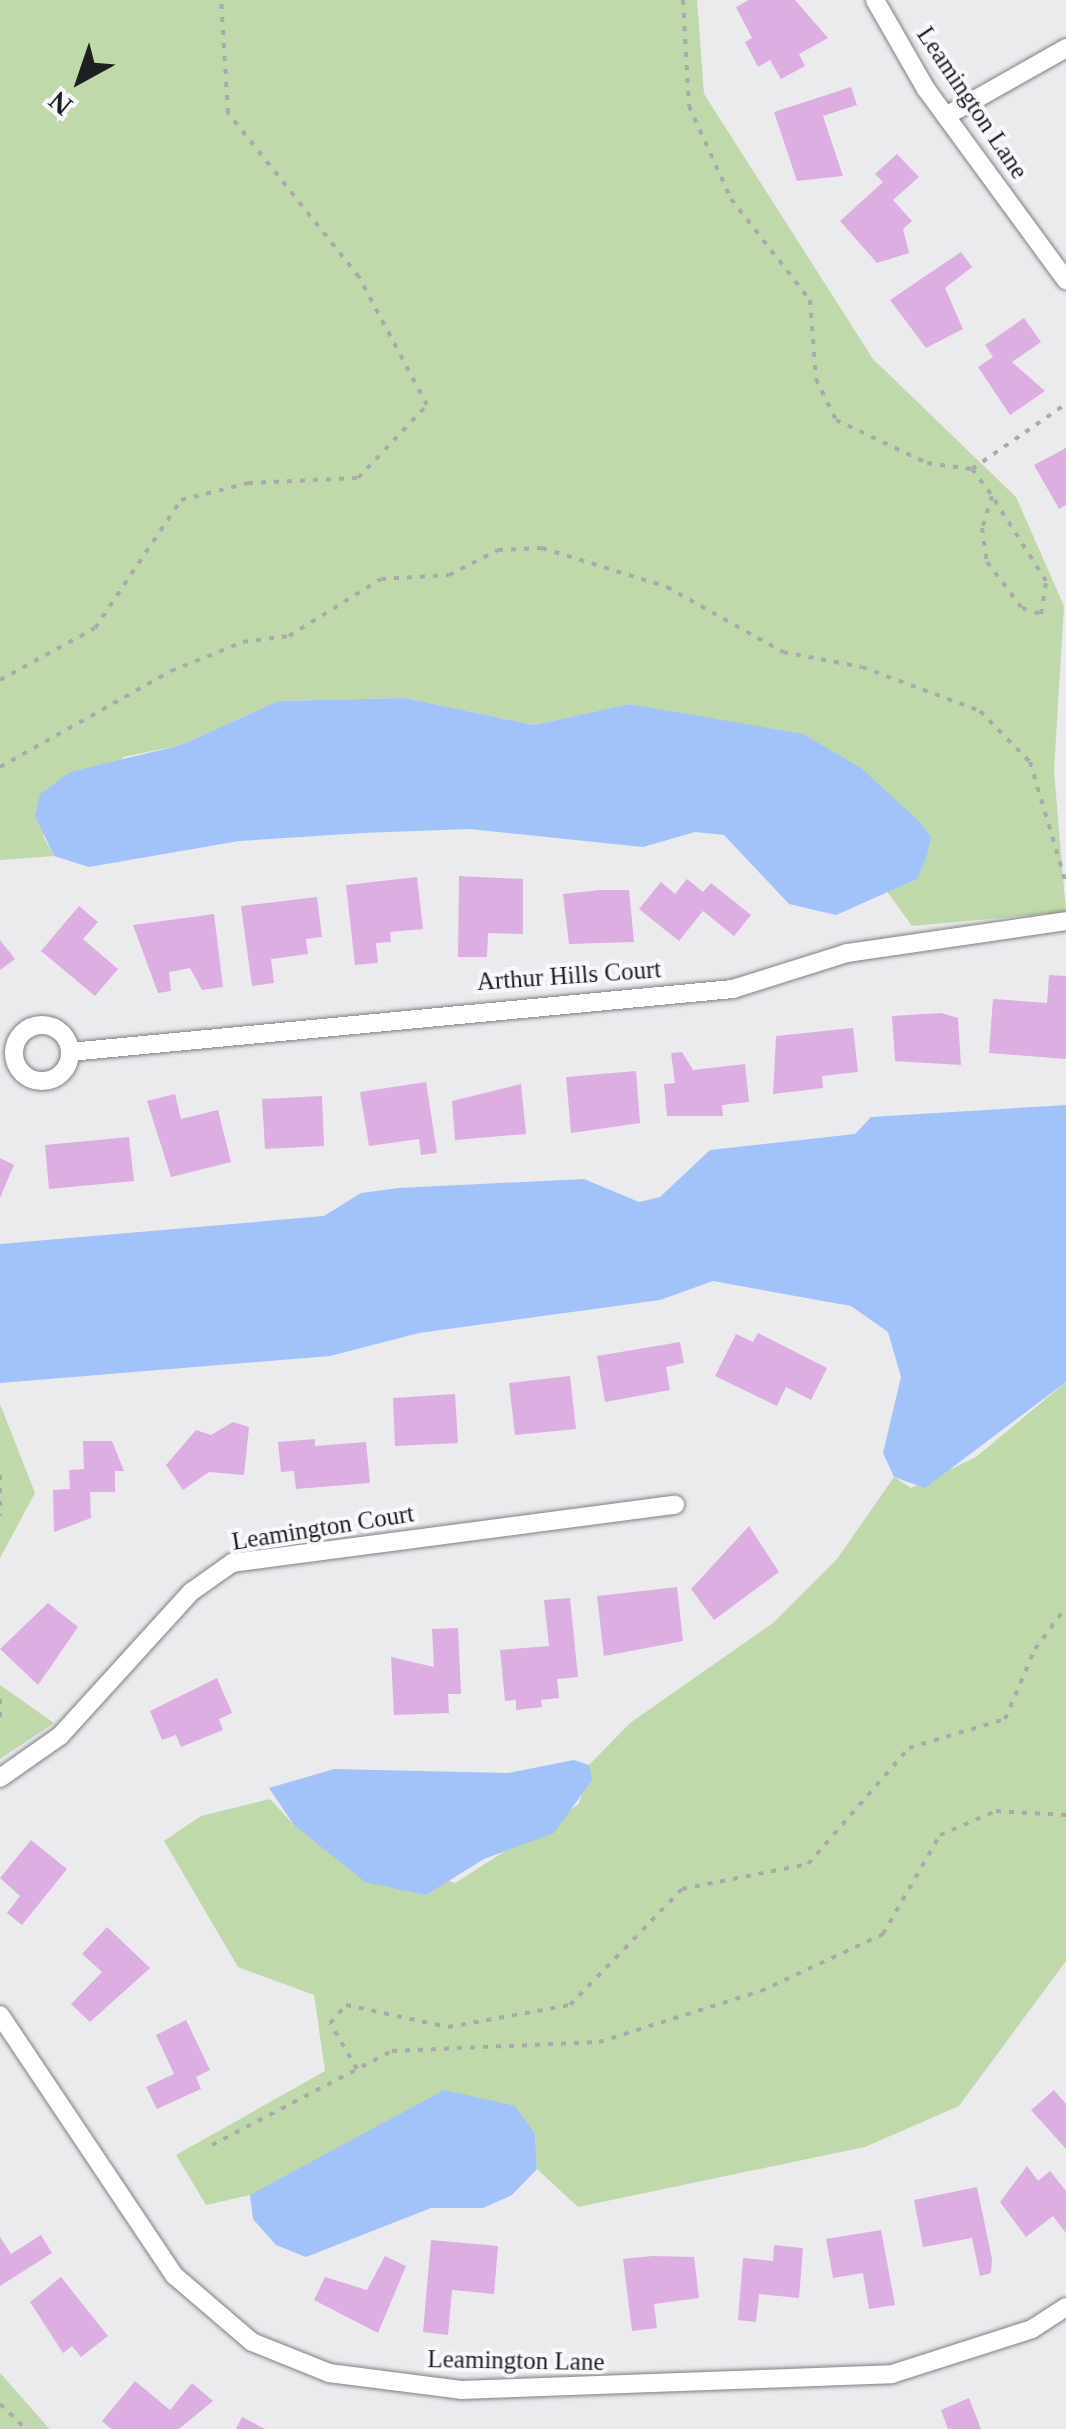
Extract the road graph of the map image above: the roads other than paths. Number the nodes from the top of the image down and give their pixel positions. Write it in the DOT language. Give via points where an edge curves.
graph roads {
  1 [pos="875,0"];
  2 [pos="1066,48"];
  3 [pos="946,116"];
  4 [pos="1066,280"];
  5 [pos="1066,921"];
  6 [pos="70,1052"];
  7 [pos="675,1505"];
  8 [pos="0,1778"];
  9 [pos="0,2016"];
  10 [pos="1066,2306"];
  1 -- 3 [label="street, Leamington Lane"];
  2 -- 3 [label="street"];
  3 -- 4 [label="street, Leamington Lane"];
  5 -- 6 [label="street, Arthur Hills Court" via="847,953 733,989"];
  7 -- 8 [label="street, Leamington Court" via="232,1563 192,1592 60,1736"];
  9 -- 10 [label="street, Leamington Lane" via="175,2276 252,2342 329,2373 461,2390 892,2374 1032,2330"];
}
